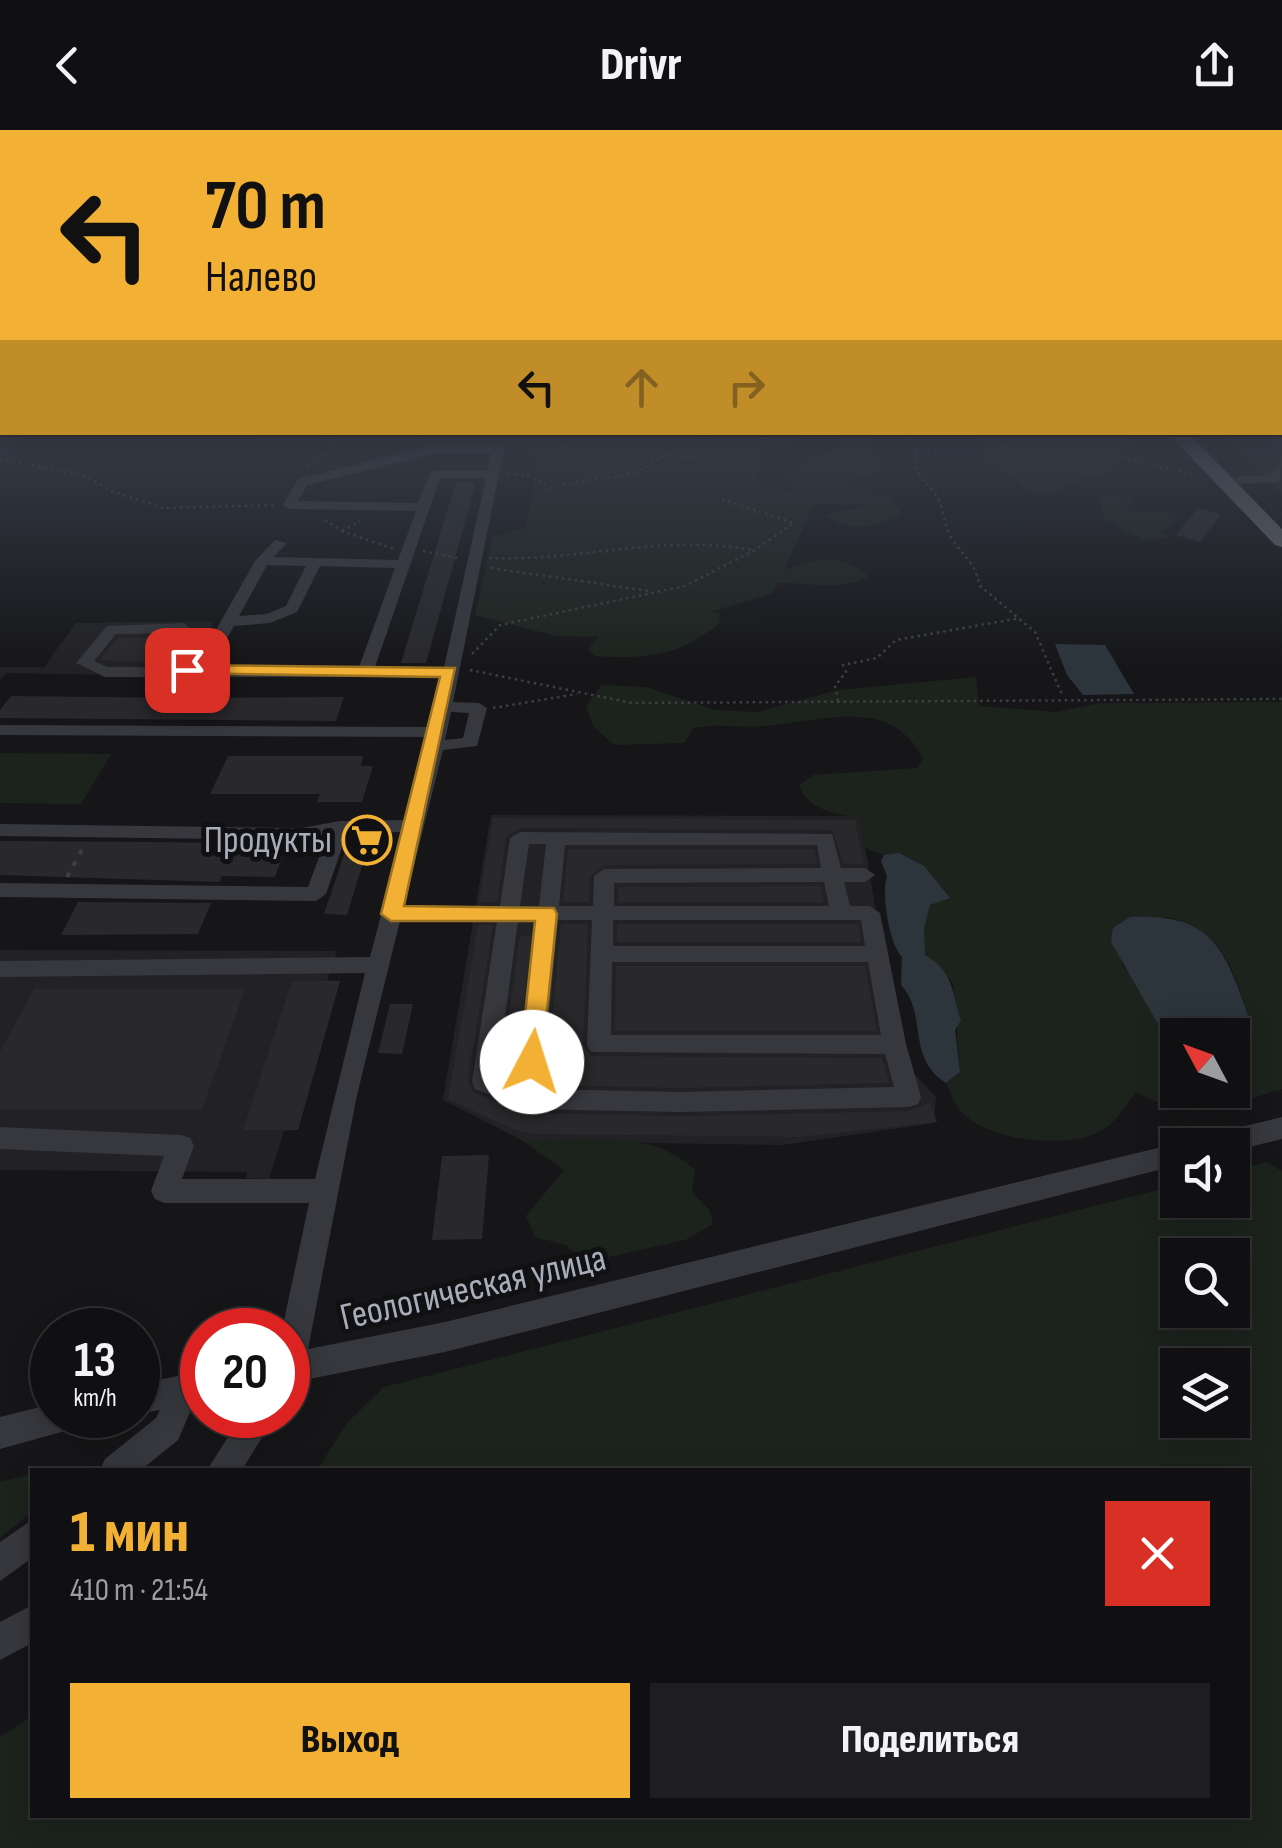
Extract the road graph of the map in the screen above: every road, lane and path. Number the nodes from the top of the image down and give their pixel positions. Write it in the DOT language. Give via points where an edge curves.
graph roads {
  1 [pos="325,509"];
  2 [pos="421,509"];
  3 [pos="485,509"];
  4 [pos="754,509"];
  5 [pos="941,509"];
  6 [pos="1251,509"];
  7 [pos="1282,541"];
  8 [pos="280,543"];
  9 [pos="754,550"];
  10 [pos="404,557"];
  11 [pos="474,560"];
  12 [pos="262,561"];
  13 [pos="315,562"];
  14 [pos="654,592"];
  15 [pos="1020,618"];
  16 [pos="228,622"];
  17 [pos="450,669"];
  18 [pos="168,670"];
  19 [pos="201,670"];
  20 [pos="365,672"];
  21 [pos="582,693"];
  22 [pos="1065,698"];
  23 [pos="1282,698"];
  24 [pos="838,701"];
  25 [pos="442,706"];
  26 [pos="479,708"];
  27 [pos="4,735"];
  28 [pos="436,739"];
  29 [pos="56,812"];
  30 [pos="152,812"];
  31 [pos="414,826"];
  32 [pos="340,827"];
  33 [pos="0,830"];
  34 [pos="44,830"];
  35 [pos="94,831"];
  36 [pos="142,832"];
  37 [pos="556,838"];
  38 [pos="865,875"];
  39 [pos="833,876"];
  40 [pos="0,890"];
  41 [pos="62,890"];
  42 [pos="602,913"];
  43 [pos="841,913"];
  44 [pos="391,914"];
  45 [pos="511,914"];
  46 [pos="547,914"];
  47 [pos="602,954"];
  48 [pos="877,954"];
  49 [pos="378,965"];
  50 [pos="0,968"];
  51 [pos="894,1044"];
  52 [pos="529,1099"];
  53 [pos="1282,1128"];
  54 [pos="1250,1136"];
  55 [pos="0,1138"];
  56 [pos="1160,1158"];
  57 [pos="326,1191"];
  58 [pos="301,1308"];
  59 [pos="310,1365"];
  60 [pos="180,1409"];
  61 [pos="30,1426"];
  62 [pos="0,1433"];
  63 [pos="245,1438"];
  64 [pos="118,1468"];
  65 [pos="223,1468"];
  66 [pos="30,1540"];
  67 [pos="0,1564"];
  68 [pos="30,1624"];
  69 [pos="0,1642"];
  1 -- 10 [label="path" via="323,517 342,531"];
  2 -- 10 [label="street"];
  3 -- 11 [label="street, Геологическая улица"];
  4 -- 9 [label="path" via="794,522"];
  5 -- 15 [label="path" via="990,599"];
  6 -- 7 [label="highway"];
  8 -- 12 [label="street"];
  9 -- 11 [label="path" via="685,538 532,560"];
  9 -- 14 [label="path" via="685,586"];
  10 -- 11 [label="path"];
  10 -- 13 [label="street"];
  10 -- 20 [label="street"];
  11 -- 14 [label="path" via="510,574"];
  11 -- 17 [label="street, Геологическая улица"];
  12 -- 13 [label="street"];
  12 -- 16 [label="street"];
  13 -- 16 [label="street" via="292,609"];
  14 -- 17 [label="path" via="500,624"];
  15 -- 22 [label="path" via="1035,632"];
  15 -- 24 [label="path" via="896,640 877,658 842,665"];
  16 -- 19 [label="street"];
  17 -- 20 [label="street"];
  17 -- 21 [label="path"];
  17 -- 25 [label="street, Геологическая улица"];
  18 -- 18 [label="street" via="106,672 84,663 112,629 184,628 188,634"];
  18 -- 19 [label="street"];
  19 -- 20 [label="street"];
  21 -- 24 [label="path" via="632,703"];
  21 -- 26 [label="path"];
  22 -- 23 [label="path"];
  22 -- 24 [label="path"];
  25 -- 26 [label="street"];
  25 -- 28 [label="street, Геологическая улица"];
  26 -- 28 [label="street" via="471,742"];
  27 -- 28 [label="street"];
  28 -- 31 [label="street, Геологическая улица"];
  29 -- 34 [label="street"];
  30 -- 36 [label="street"];
  31 -- 32 [label="street"];
  31 -- 44 [label="street, Геологическая улица"];
  32 -- 36 [label="street" via="300,834"];
  32 -- 41 [label="street" via="316,894"];
  33 -- 34 [label="street"];
  34 -- 35 [label="street"];
  35 -- 36 [label="street"];
  35 -- 41 [label="path"];
  37 -- 39 [label="street" via="825,839"];
  37 -- 45 [label="street" via="520,838"];
  37 -- 46 [label="street"];
  38 -- 39 [label="street"];
  39 -- 42 [label="street" via="604,876"];
  39 -- 43 [label="street"];
  40 -- 41 [label="street"];
  42 -- 43 [label="street"];
  42 -- 46 [label="street"];
  42 -- 47 [label="street"];
  43 -- 48 [label="street" via="870,913"];
  44 -- 45 [label="street"];
  44 -- 49 [label="street, Геологическая улица"];
  45 -- 46 [label="street"];
  45 -- 52 [label="street" via="484,1082"];
  46 -- 52 [label="street"];
  47 -- 48 [label="street"];
  47 -- 51 [label="street" via="599,1045"];
  48 -- 51 [label="street"];
  49 -- 50 [label="street"];
  49 -- 57 [label="street, Геологическая улица"];
  51 -- 52 [label="street" via="909,1098"];
  53 -- 54 [label="street"];
  55 -- 57 [label="street" via="181,1146 164,1192"];
  56 -- 59 [label="street, Геологическая улица" via="446,1337"];
  57 -- 58 [label="street, Геологическая улица"];
  60 -- 64 [label="street" via="166,1430"];
  61 -- 62 [label="street"];
  63 -- 65 [label="street"];
  66 -- 67 [label="street"];
  68 -- 69 [label="street"];
}
